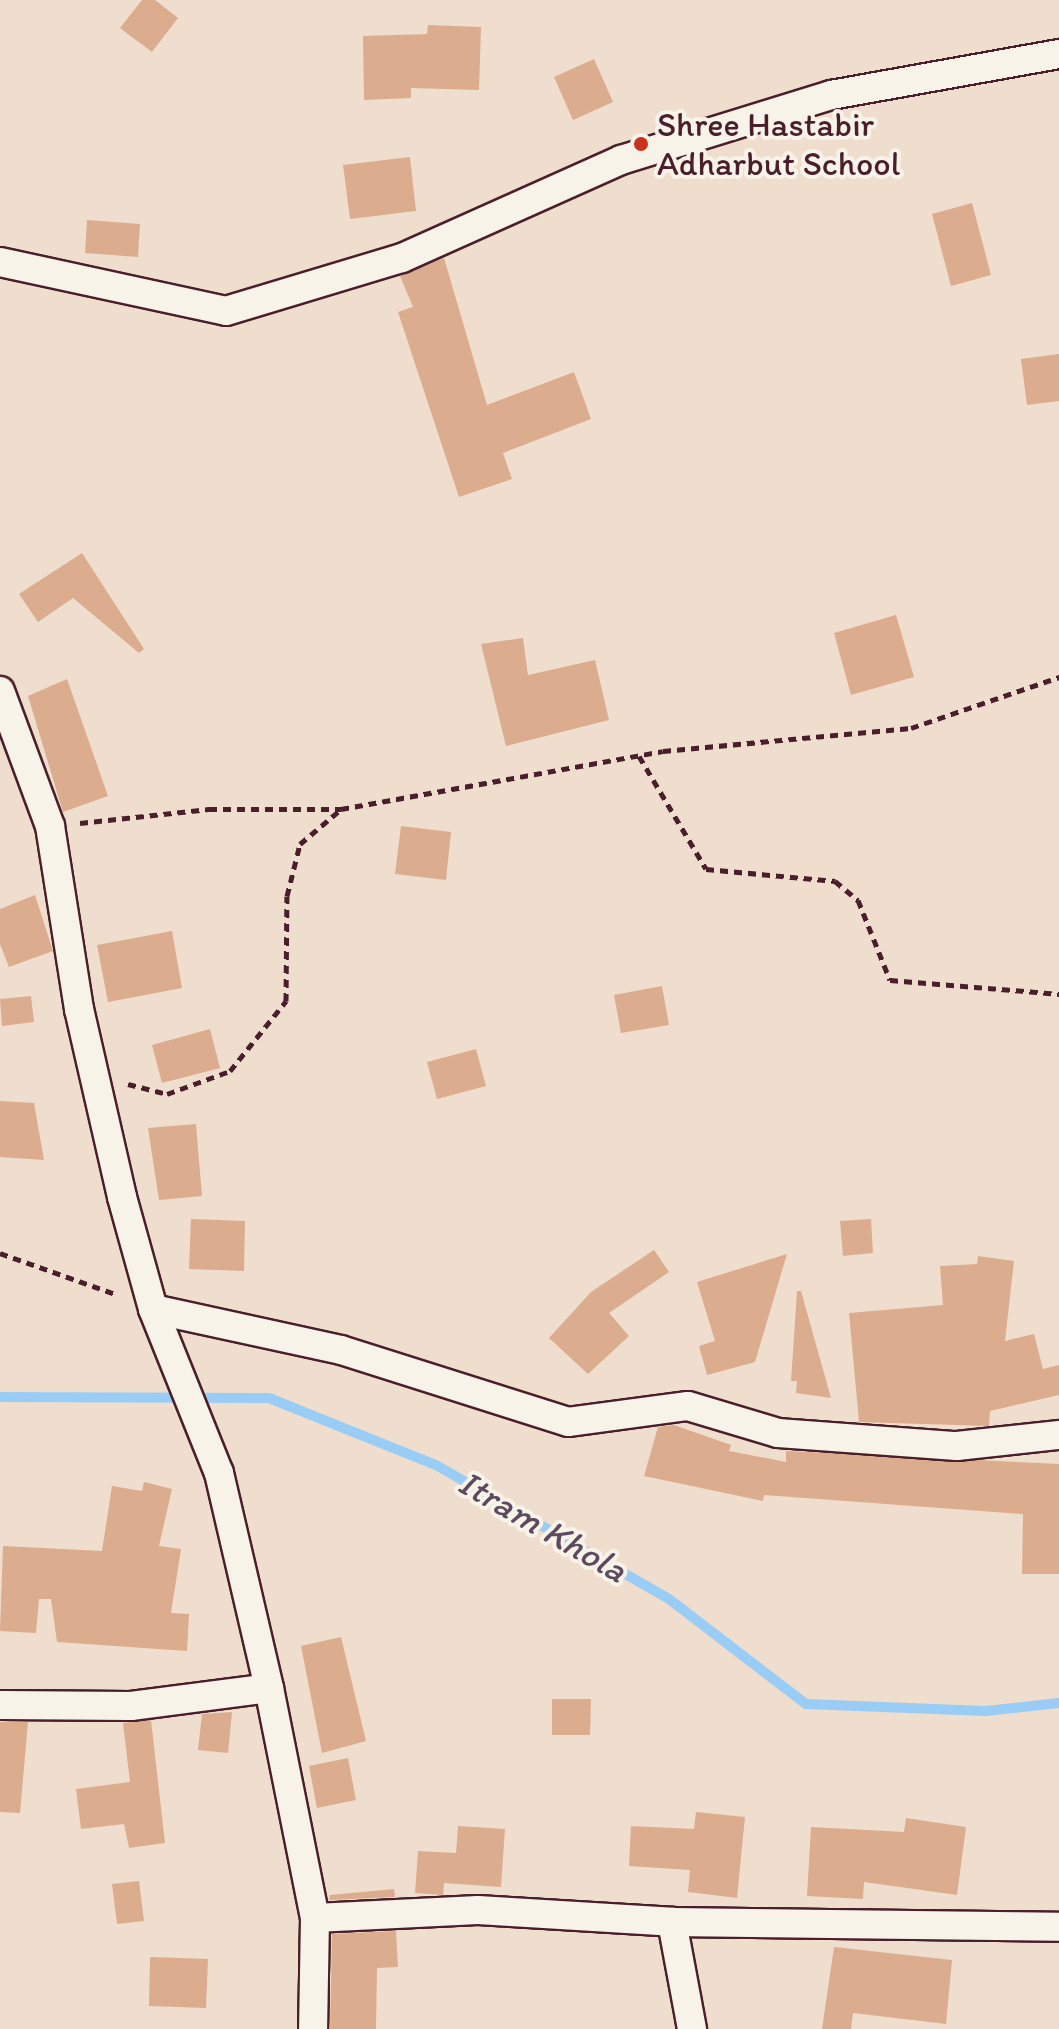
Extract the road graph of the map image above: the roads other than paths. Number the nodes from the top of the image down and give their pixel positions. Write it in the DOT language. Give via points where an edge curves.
graph roads {
  1 [pos="1059,54"];
  2 [pos="0,262"];
  3 [pos="0,691"];
  4 [pos="153,1309"];
  5 [pos="1059,1435"];
  6 [pos="269,1688"];
  7 [pos="0,1705"];
  8 [pos="315,1918"];
  9 [pos="672,1922"];
  10 [pos="1059,1927"];
  11 [pos="313,2029"];
  12 [pos="692,2029"];
  1 -- 2 [label="street" via="831,95 621,160 402,258 226,311"];
  3 -- 4 [label="street" via="50,826 79,1009"];
  4 -- 5 [label="street" via="341,1350 568,1422 688,1406 778,1433 957,1446"];
  4 -- 6 [label="street" via="219,1473"];
  6 -- 7 [label="street" via="131,1706"];
  6 -- 8 [label="street"];
  8 -- 9 [label="street" via="478,1910"];
  8 -- 11 [label="street"];
  9 -- 10 [label="street"];
  9 -- 12 [label="street"];
}
